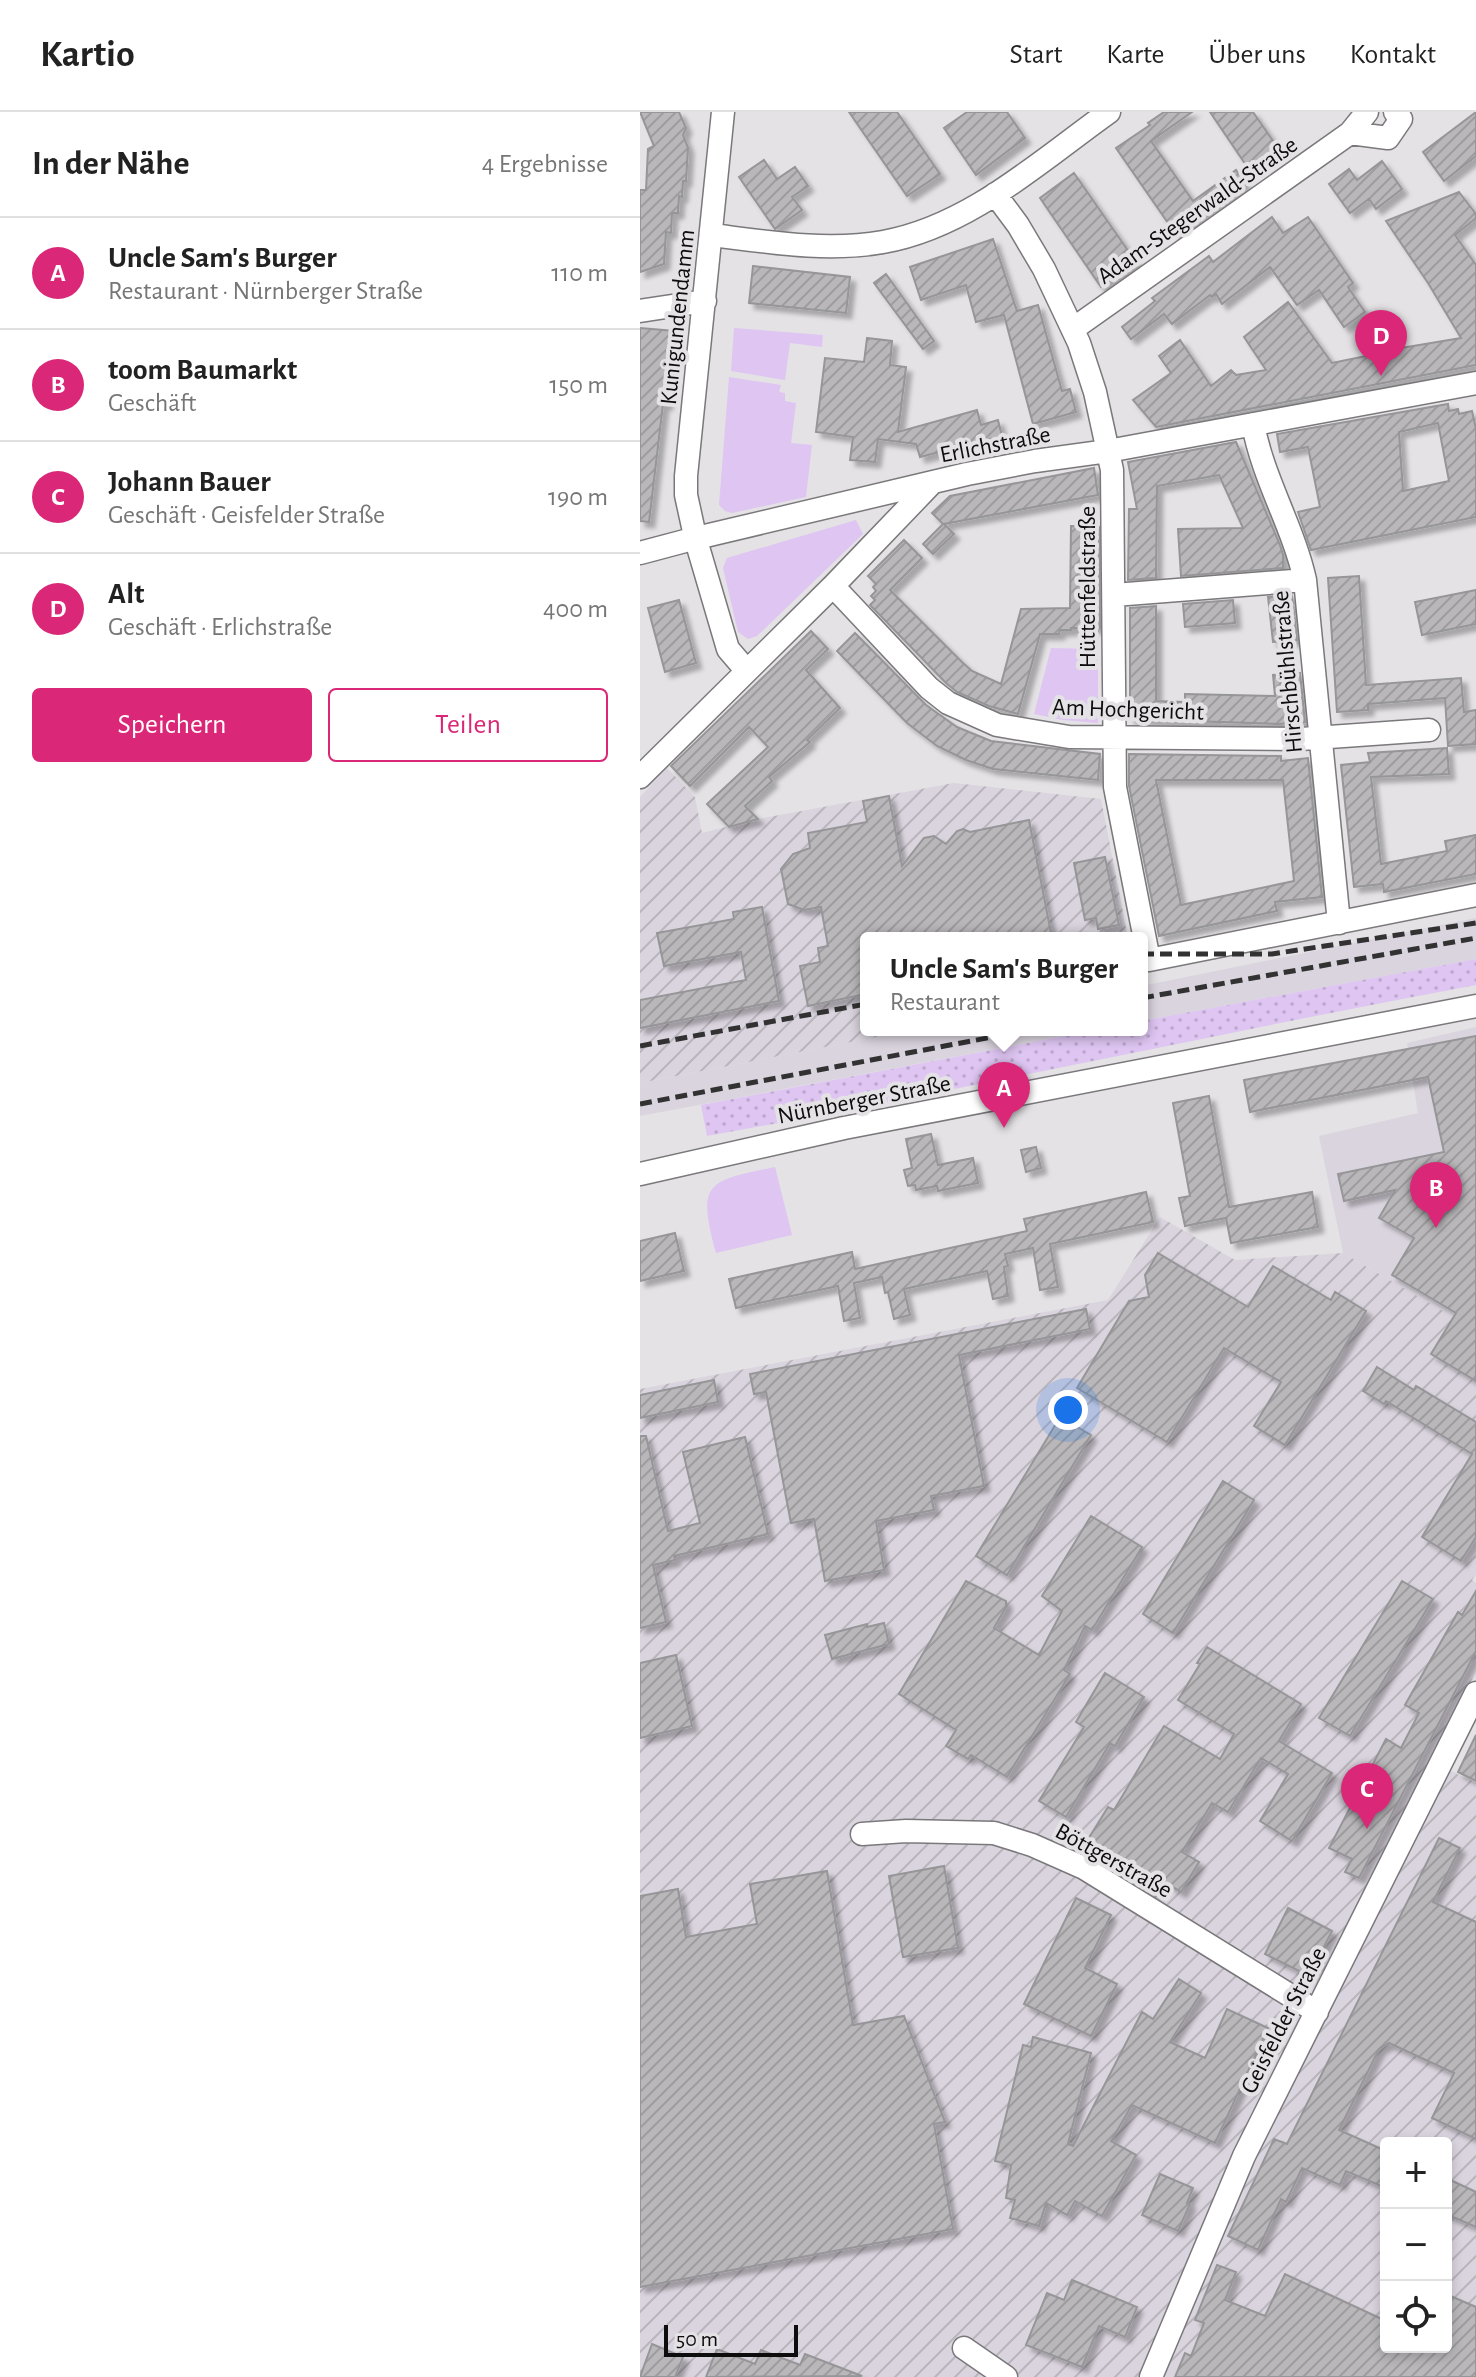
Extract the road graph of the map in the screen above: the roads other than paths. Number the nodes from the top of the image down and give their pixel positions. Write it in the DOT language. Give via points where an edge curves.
graph roads {
  1 [pos="723,112"];
  2 [pos="1109,112"];
  3 [pos="1367,112"];
  4 [pos="1395,112"];
  5 [pos="1350,133"];
  6 [pos="995,194"];
  7 [pos="712,235"];
  8 [pos="705,301"];
  9 [pos="640,311"];
  10 [pos="1073,329"];
  11 [pos="1476,383"];
  12 [pos="1253,424"];
  13 [pos="1108,451"];
  14 [pos="931,484"];
  15 [pos="695,537"];
  16 [pos="640,553"];
  17 [pos="1305,580"];
  18 [pos="833,586"];
  19 [pos="1114,595"];
  20 [pos="746,670"];
  21 [pos="1429,730"];
  22 [pos="1114,737"];
  23 [pos="1319,738"];
  24 [pos="640,777"];
  25 [pos="1476,895"];
  26 [pos="1339,923"];
  27 [pos="1143,932"];
  28 [pos="1148,955"];
  29 [pos="1476,1006"];
  30 [pos="640,1174"];
  31 [pos="1476,1693"];
  32 [pos="862,1834"];
  33 [pos="1317,2012"];
  34 [pos="964,2348"];
  35 [pos="1006,2377"];
  36 [pos="1151,2377"];
  1 -- 7 [label="street, Kunigundendamm"];
  2 -- 6 [label="street"];
  3 -- 5 [label="street, Adam-Stegerwald-Straße"];
  4 -- 5 [label="street" via="1401,119 1388,138"];
  5 -- 10 [label="street, Adam-Stegerwald-Straße"];
  6 -- 7 [label="street" via="957,216 885,242 816,246"];
  6 -- 10 [label="street, Hüttenfeldstraße" via="1044,269"];
  7 -- 8 [label="street, Kunigundendamm"];
  8 -- 9 [label="street"];
  8 -- 15 [label="street, Kunigundendamm" via="686,476"];
  10 -- 13 [label="street, Hüttenfeldstraße"];
  11 -- 12 [label="street, Erlichstraße"];
  12 -- 13 [label="street, Erlichstraße"];
  12 -- 17 [label="street, Hirschbühlstraße"];
  13 -- 14 [label="street, Erlichstraße"];
  13 -- 19 [label="street, Hüttenfeldstraße"];
  14 -- 15 [label="street"];
  14 -- 18 [label="street, Erlichstraße"];
  15 -- 16 [label="street"];
  15 -- 20 [label="street, Kunigundendamm" via="728,649"];
  17 -- 19 [label="street"];
  17 -- 23 [label="street, Hirschbühlstraße"];
  18 -- 20 [label="street, Erlichstraße"];
  18 -- 22 [label="street, Am Hochgericht" via="929,688 959,708 997,725 1028,731"];
  19 -- 22 [label="street, Hüttenfeldstraße"];
  20 -- 24 [label="street, Erlichstraße"];
  21 -- 23 [label="street, Am Hochgericht"];
  22 -- 23 [label="street, Am Hochgericht"];
  22 -- 27 [label="street, Hüttenfeldstraße" via="1115,787"];
  23 -- 26 [label="street, Hirschbühlstraße"];
  25 -- 26 [label="street"];
  26 -- 28 [label="street, Hüttenfeldstraße" via="1149,960"];
  29 -- 30 [label="street, Nürnberger Straße" via="844,1128"];
  31 -- 33 [label="street, Geisfelder Straße"];
  32 -- 33 [label="street, Böttgerstraße" via="994,1833 1032,1845 1084,1868"];
  33 -- 36 [label="street, Geisfelder Straße" via="1244,2156"];
  34 -- 35 [label="street"];
}
